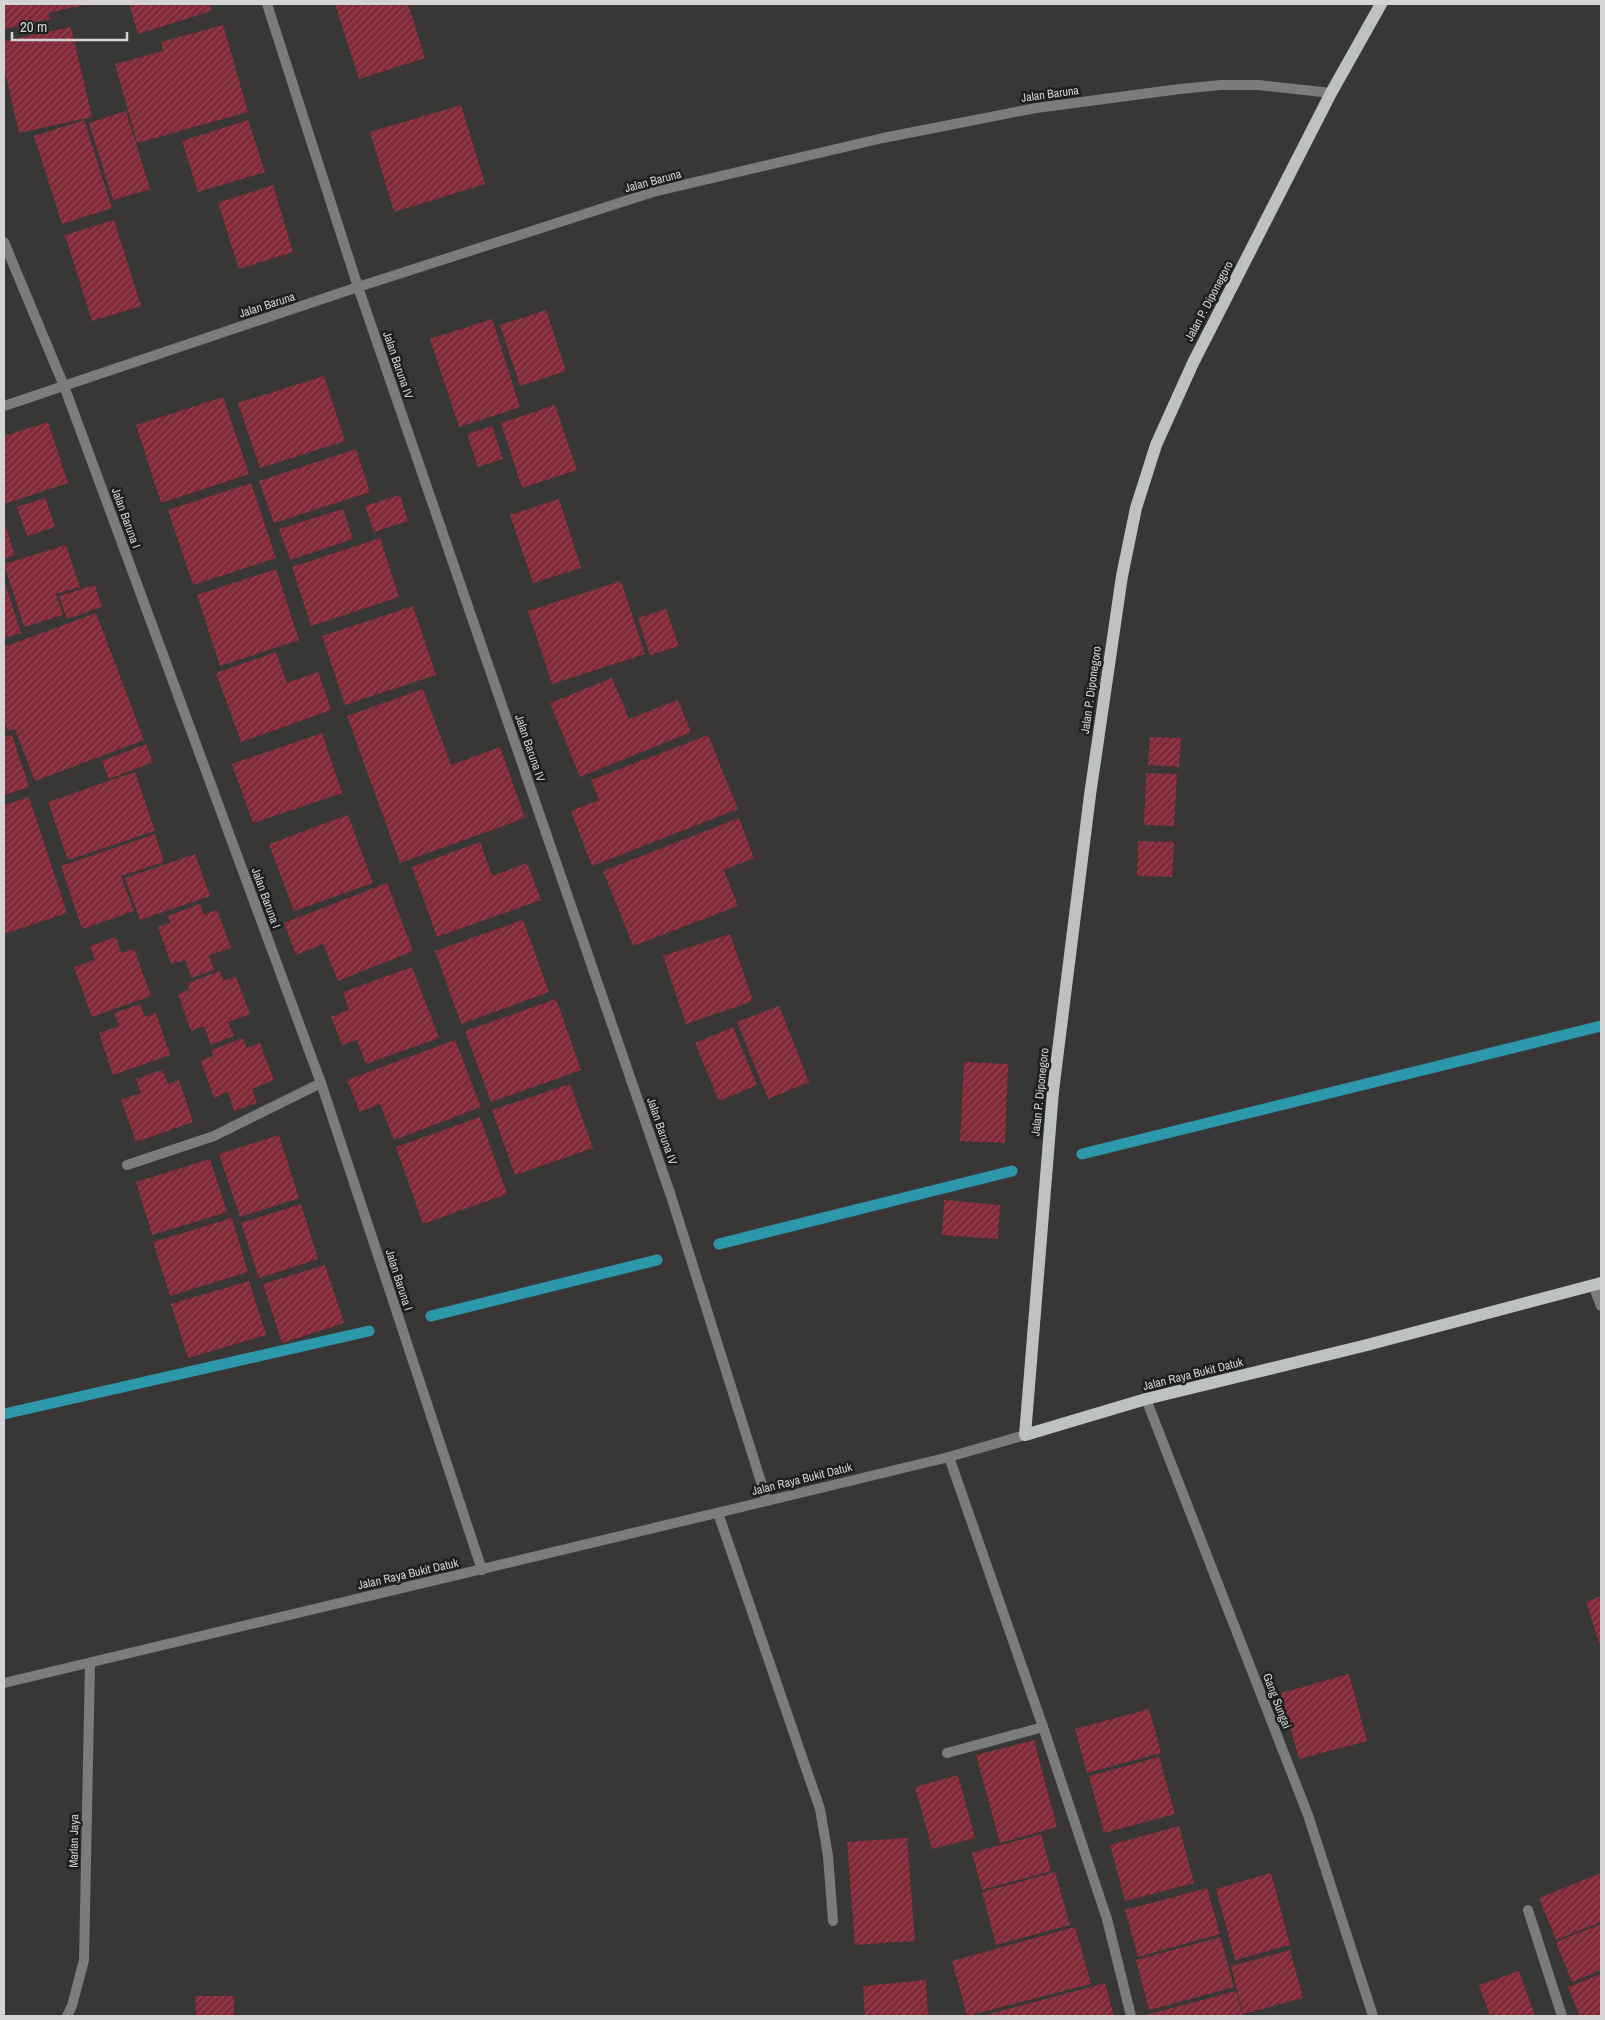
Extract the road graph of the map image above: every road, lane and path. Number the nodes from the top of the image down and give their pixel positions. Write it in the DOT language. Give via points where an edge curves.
graph roads {
  1 [pos="267,4"];
  2 [pos="1381,4"];
  3 [pos="1331,93"];
  4 [pos="4,242"];
  5 [pos="358,288"];
  6 [pos="64,386"];
  7 [pos="4,406"];
  8 [pos="321,1083"];
  9 [pos="127,1165"];
  10 [pos="1597,1284"];
  11 [pos="1601,1306"];
  12 [pos="1146,1399"];
  13 [pos="1025,1435"];
  14 [pos="949,1457"];
  15 [pos="766,1501"];
  16 [pos="718,1513"];
  17 [pos="482,1570"];
  18 [pos="90,1663"];
  19 [pos="4,1683"];
  20 [pos="1043,1727"];
  21 [pos="947,1753"];
  22 [pos="1528,1910"];
  23 [pos="833,1921"];
  24 [pos="66,2016"];
  25 [pos="1131,2016"];
  26 [pos="1373,2016"];
  27 [pos="1562,2016"];
  1 -- 5 [label="street, Jalan Baruna IV"];
  2 -- 3 [label="main road, Jalan P. Diponegoro"];
  3 -- 5 [label="street, Jalan Baruna" via="1258,85 1180,89 1036,108 883,138 653,192"];
  3 -- 13 [label="main road, Jalan P. Diponegoro" via="1193,363 1156,445 1136,508 1122,576 1090,795 1053,1091"];
  4 -- 6 [label="street, Jalan Baruna I"];
  5 -- 6 [label="street, Jalan Baruna"];
  5 -- 15 [label="street, Jalan Baruna IV" via="671,1196"];
  6 -- 7 [label="street, Jalan Baruna"];
  6 -- 8 [label="street, Jalan Baruna I"];
  8 -- 9 [label="street" via="214,1136"];
  8 -- 17 [label="street, Jalan Baruna I"];
  10 -- 11 [label="street"];
  10 -- 12 [label="main road, Jalan Raya Bukit Datuk"];
  12 -- 13 [label="main road, Jalan Raya Bukit Datuk"];
  12 -- 26 [label="street, Gang Sungai" via="1308,1815"];
  13 -- 14 [label="street, Jalan Raya Bukit Datuk"];
  14 -- 15 [label="street, Jalan Raya Bukit Datuk"];
  14 -- 20 [label="street"];
  15 -- 16 [label="street, Jalan Raya Bukit Datuk"];
  16 -- 17 [label="street, Jalan Raya Bukit Datuk"];
  16 -- 23 [label="street" via="820,1810 828,1856"];
  17 -- 18 [label="street, Jalan Raya Bukit Datuk"];
  18 -- 19 [label="street, Jalan Raya Bukit Datuk"];
  18 -- 24 [label="street, Marlan Jaya" via="84,1960 72,2006"];
  20 -- 21 [label="street"];
  20 -- 25 [label="street" via="1107,1919"];
  22 -- 27 [label="street"];
}
